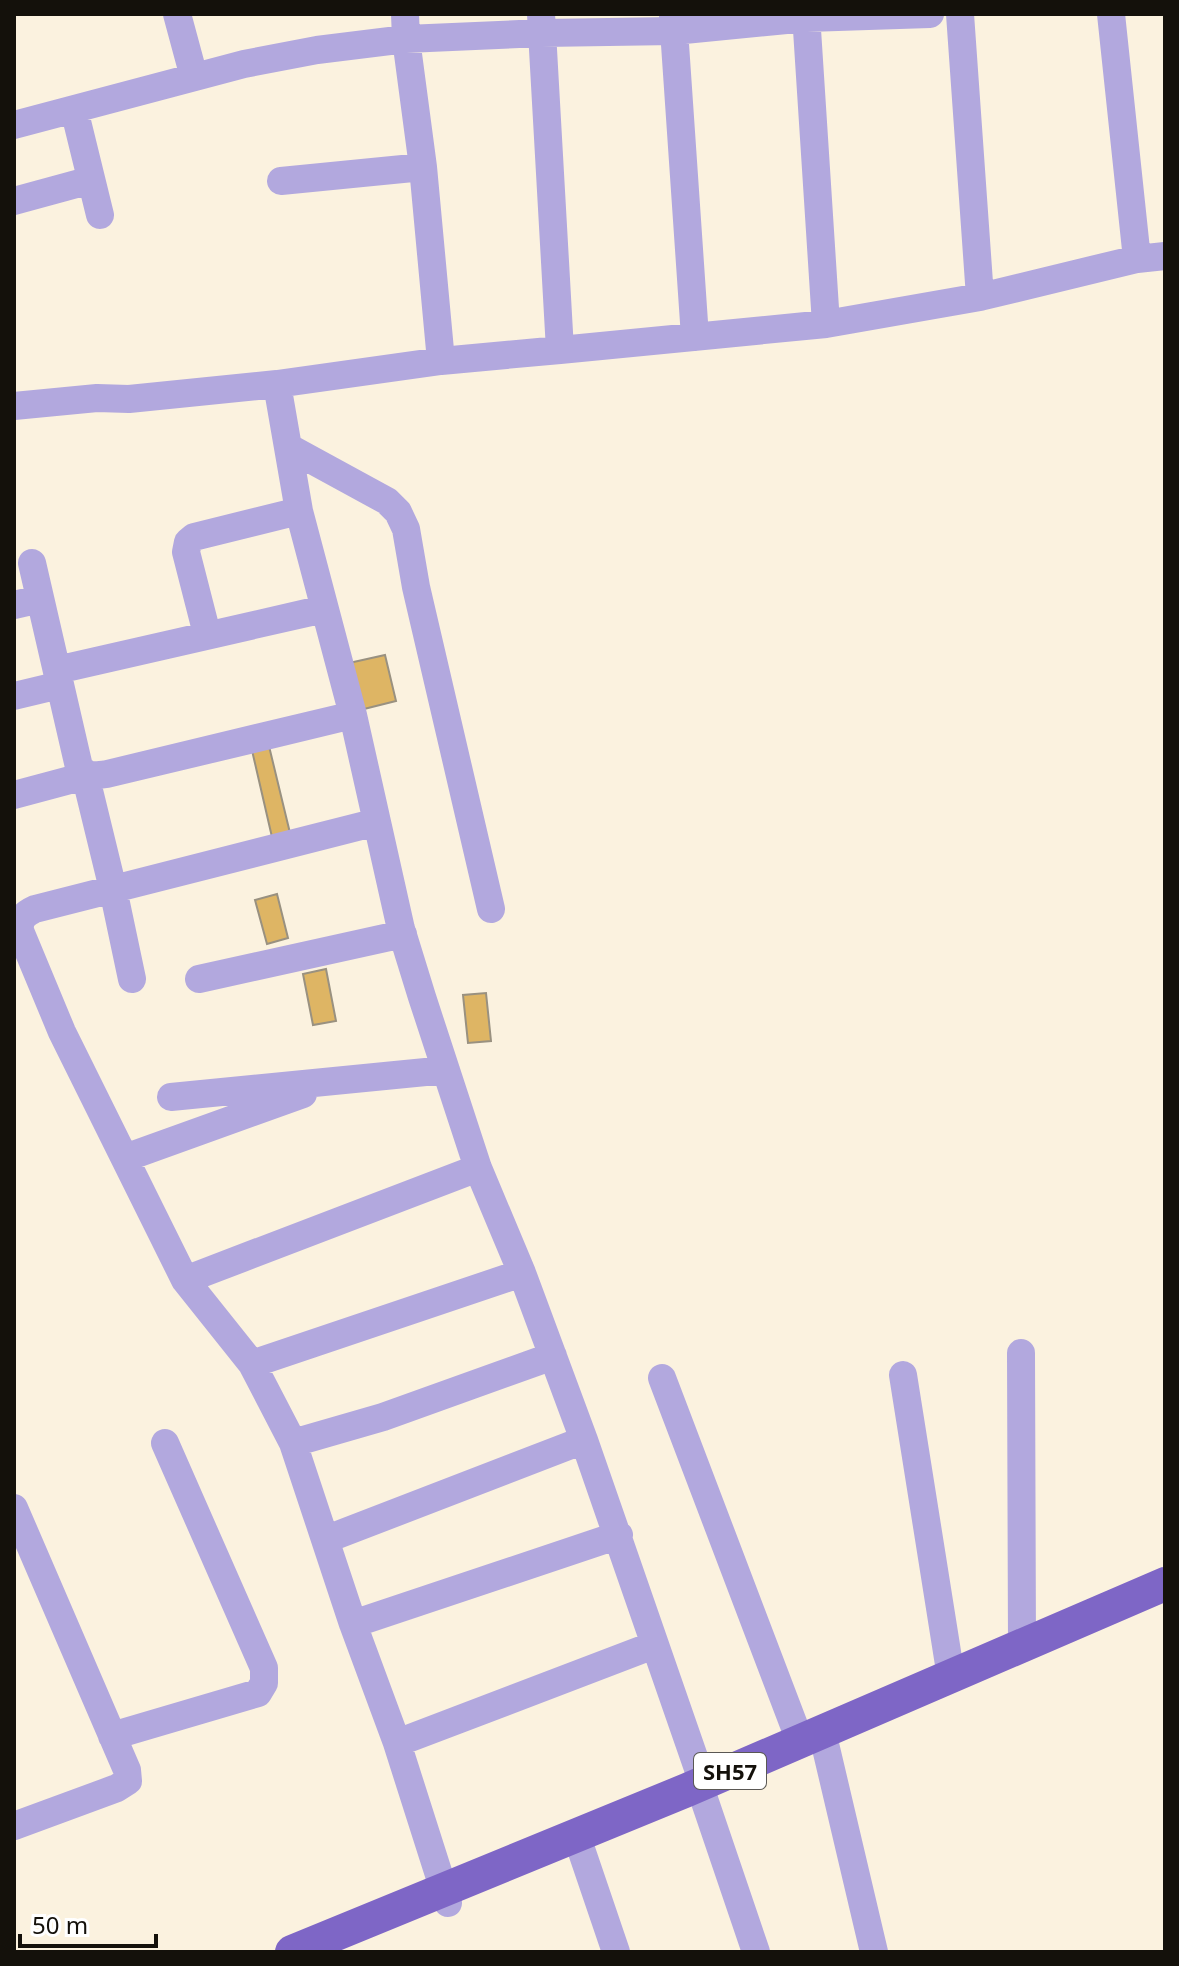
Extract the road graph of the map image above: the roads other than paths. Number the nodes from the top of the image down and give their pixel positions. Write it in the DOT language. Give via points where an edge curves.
graph roads {
  1 [pos="177,14"];
  2 [pos="930,14"];
  3 [pos="960,14"];
  4 [pos="1111,14"];
  5 [pos="807,16"];
  6 [pos="674,22"];
  7 [pos="541,24"];
  8 [pos="405,27"];
  9 [pos="194,77"];
  10 [pos="74,109"];
  11 [pos="14,125"];
  12 [pos="423,167"];
  13 [pos="91,180"];
  14 [pos="281,181"];
  15 [pos="14,201"];
  16 [pos="100,215"];
  17 [pos="1151,258"];
  18 [pos="980,297"];
  19 [pos="826,324"];
  20 [pos="695,337"];
  21 [pos="560,350"];
  22 [pos="441,361"];
  23 [pos="277,384"];
  24 [pos="14,406"];
  25 [pos="288,447"];
  26 [pos="299,511"];
  27 [pos="32,563"];
  28 [pos="27,602"];
  29 [pos="324,609"];
  30 [pos="207,634"];
  31 [pos="58,678"];
  32 [pos="14,696"];
  33 [pos="353,715"];
  34 [pos="85,775"];
  35 [pos="14,795"];
  36 [pos="377,822"];
  37 [pos="113,889"];
  38 [pos="491,909"];
  39 [pos="403,934"];
  40 [pos="18,940"];
  41 [pos="132,979"];
  42 [pos="199,979"];
  43 [pos="446,1070"];
  44 [pos="349,1078"];
  45 [pos="171,1097"];
  46 [pos="125,1158"];
  47 [pos="478,1168"];
  48 [pos="522,1273"];
  49 [pos="185,1280"];
  50 [pos="1021,1353"];
  51 [pos="553,1356"];
  52 [pos="252,1364"];
  53 [pos="903,1375"];
  54 [pos="662,1378"];
  55 [pos="584,1440"];
  56 [pos="165,1443"];
  57 [pos="293,1443"];
  58 [pos="14,1508"];
  59 [pos="619,1535"];
  60 [pos="327,1539"];
  61 [pos="1165,1584"];
  62 [pos="1165,1603"];
  63 [pos="353,1624"];
  64 [pos="654,1645"];
  65 [pos="1022,1647"];
  66 [pos="951,1677"];
  67 [pos="112,1736"];
  68 [pos="397,1743"];
  69 [pos="812,1743"];
  70 [pos="703,1790"];
  71 [pos="17,1816"];
  72 [pos="581,1849"];
  73 [pos="446,1896"];
  74 [pos="380,1923"];
  75 [pos="292,1952"];
  76 [pos="326,1952"];
  77 [pos="616,1952"];
  78 [pos="756,1952"];
  79 [pos="874,1952"];
  1 -- 9 [label="street"];
  2 -- 5 [label="street"];
  3 -- 18 [label="street"];
  4 -- 17 [label="street"];
  5 -- 6 [label="street"];
  5 -- 19 [label="street"];
  6 -- 7 [label="street"];
  6 -- 20 [label="street"];
  7 -- 8 [label="street"];
  7 -- 21 [label="street"];
  8 -- 9 [label="street"];
  8 -- 12 [label="street"];
  9 -- 10 [label="street"];
  10 -- 11 [label="street"];
  10 -- 13 [label="street"];
  12 -- 14 [label="street"];
  12 -- 22 [label="street"];
  13 -- 15 [label="street"];
  13 -- 16 [label="street"];
  17 -- 18 [label="street"];
  18 -- 19 [label="street"];
  19 -- 20 [label="street"];
  20 -- 21 [label="street"];
  21 -- 22 [label="street"];
  22 -- 23 [label="street"];
  23 -- 24 [label="street"];
  23 -- 25 [label="street"];
  25 -- 26 [label="street"];
  25 -- 38 [label="street" via="387,501 406,529"];
  26 -- 29 [label="street"];
  26 -- 30 [label="street" via="188,542"];
  27 -- 28 [label="street"];
  28 -- 31 [label="street"];
  29 -- 30 [label="street"];
  29 -- 33 [label="street"];
  30 -- 31 [label="street"];
  31 -- 32 [label="street"];
  31 -- 34 [label="street"];
  33 -- 34 [label="street"];
  33 -- 36 [label="street"];
  34 -- 35 [label="street"];
  34 -- 37 [label="street"];
  36 -- 37 [label="street"];
  36 -- 39 [label="street"];
  37 -- 40 [label="street" via="28,912 19,923"];
  37 -- 41 [label="street"];
  39 -- 42 [label="street"];
  39 -- 43 [label="street"];
  40 -- 46 [label="street"];
  43 -- 44 [label="street"];
  43 -- 47 [label="street"];
  44 -- 45 [label="street"];
  44 -- 46 [label="street"];
  46 -- 49 [label="street"];
  47 -- 48 [label="street"];
  47 -- 49 [label="street"];
  48 -- 51 [label="street"];
  48 -- 52 [label="street"];
  49 -- 52 [label="street"];
  50 -- 65 [label="street"];
  51 -- 55 [label="street"];
  51 -- 57 [label="street"];
  52 -- 57 [label="street"];
  53 -- 66 [label="street"];
  54 -- 69 [label="street"];
  55 -- 59 [label="street"];
  55 -- 60 [label="street"];
  56 -- 67 [label="street" via="264,1668 264,1683 258,1693"];
  57 -- 60 [label="street"];
  58 -- 67 [label="street"];
  59 -- 63 [label="street"];
  59 -- 64 [label="street"];
  60 -- 63 [label="street"];
  61 -- 65 [label="main road, SH57"];
  62 -- 69 [label="main road, SH57"];
  63 -- 68 [label="street"];
  64 -- 68 [label="street"];
  64 -- 70 [label="street"];
  65 -- 66 [label="main road, SH57"];
  66 -- 69 [label="main road, SH57"];
  67 -- 71 [label="street" via="128,1781"];
  68 -- 73 [label="street"];
  69 -- 70 [label="main road, SH57"];
  69 -- 79 [label="street"];
  70 -- 72 [label="main road, SH57"];
  70 -- 73 [label="main road, SH57"];
  70 -- 78 [label="street"];
  72 -- 73 [label="main road, SH57"];
  72 -- 77 [label="street"];
  73 -- 74 [label="main road, SH57"];
  74 -- 75 [label="main road, SH57"];
  74 -- 76 [label="main road, SH57"];
}
